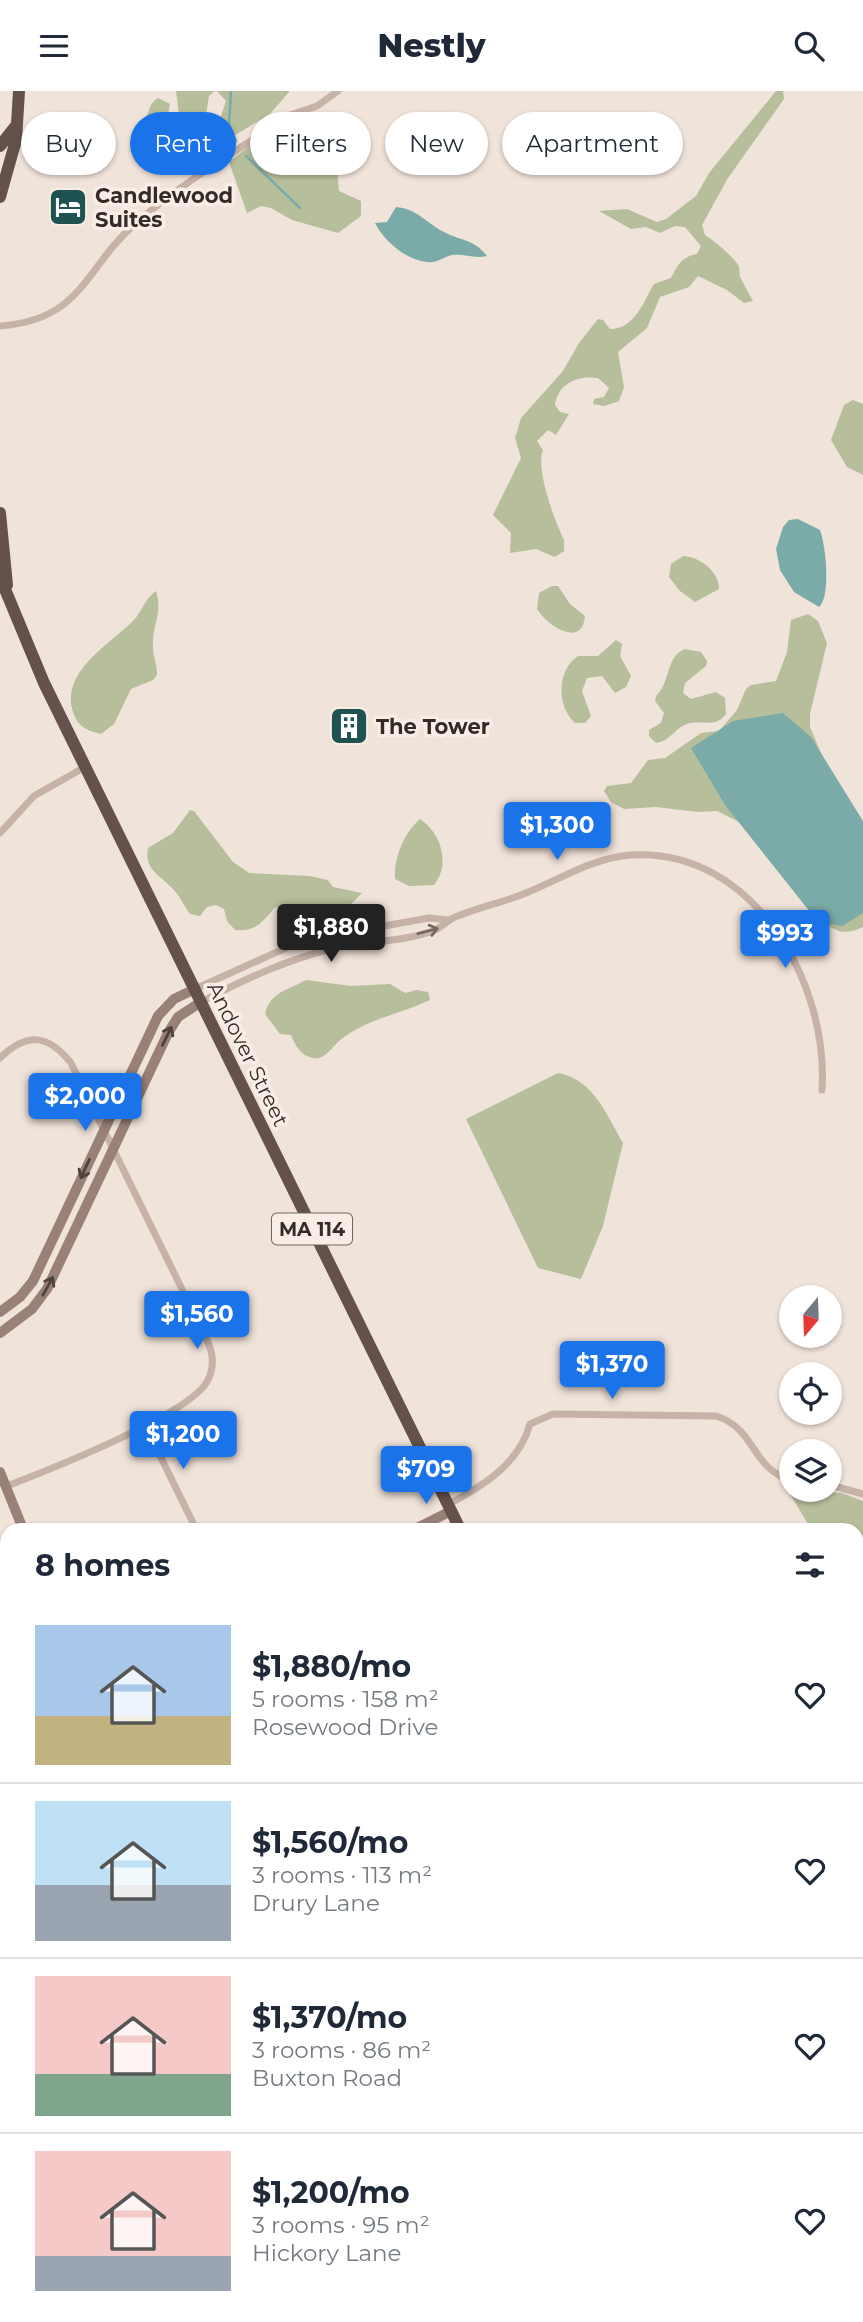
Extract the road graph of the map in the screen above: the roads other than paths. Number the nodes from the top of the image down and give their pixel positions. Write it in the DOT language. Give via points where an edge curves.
graph roads {
  1 [pos="19,91"];
  2 [pos="338,91"];
  3 [pos="18,124"];
  4 [pos="0,146"];
  5 [pos="0,197"];
  6 [pos="0,327"];
  7 [pos="0,513"];
  8 [pos="0,577"];
  9 [pos="7,592"];
  10 [pos="85,767"];
  11 [pos="0,833"];
  12 [pos="450,920"];
  13 [pos="195,989"];
  14 [pos="201,1002"];
  15 [pos="0,1058"];
  16 [pos="822,1090"];
  17 [pos="105,1127"];
  18 [pos="114,1148"];
  19 [pos="0,1313"];
  20 [pos="0,1333"];
  21 [pos="145,1425"];
  22 [pos="0,1472"];
  23 [pos="779,1474"];
  24 [pos="7,1486"];
  25 [pos="842,1488"];
  26 [pos="863,1494"];
  27 [pos="449,1508"];
  28 [pos="21,1523"];
  29 [pos="193,1523"];
  30 [pos="425,1523"];
  31 [pos="457,1523"];
  1 -- 3 [label="highway"];
  2 -- 6 [label="street" via="317,106 290,115 142,218 66,304 31,321"];
  3 -- 4 [label="highway"];
  3 -- 5 [label="highway"];
  7 -- 9 [label="highway, Andover Street / MA 114"];
  8 -- 9 [label="highway, Andover Street / MA 114"];
  9 -- 10 [label="highway, Andover Street / MA 114" via="29,653"];
  10 -- 11 [label="street" via="34,796"];
  10 -- 13 [label="highway, Andover Street / MA 114"];
  12 -- 13 [label="street" via="418,920 290,946"];
  14 -- 12 [label="street, one-way" via="294,958 432,931"];
  12 -- 16 [label="street" via="610,859 652,856 707,872 764,916 793,956 820,1031"];
  13 -- 14 [label="highway, Andover Street / MA 114"];
  13 -- 17 [label="main road" via="174,999 158,1016"];
  18 -- 14 [label="main road, one-way" via="172,1025"];
  14 -- 27 [label="highway, Andover Street / MA 114"];
  15 -- 17 [label="street" via="29,1040 59,1048"];
  17 -- 18 [label="street"];
  17 -- 19 [label="main road, one-way" via="33,1280"];
  20 -- 18 [label="main road, one-way" via="32,1309 47,1289"];
  18 -- 21 [label="street" via="212,1350 211,1371 202,1389"];
  21 -- 24 [label="street"];
  21 -- 29 [label="street"];
  22 -- 24 [label="main road"];
  23 -- 27 [label="street" via="766,1467 739,1426 716,1416 553,1414 530,1423 525,1443 497,1473"];
  24 -- 28 [label="main road"];
  25 -- 26 [label="street"];
  27 -- 30 [label="main road"];
  27 -- 31 [label="highway, Andover Street / MA 114"];
}
